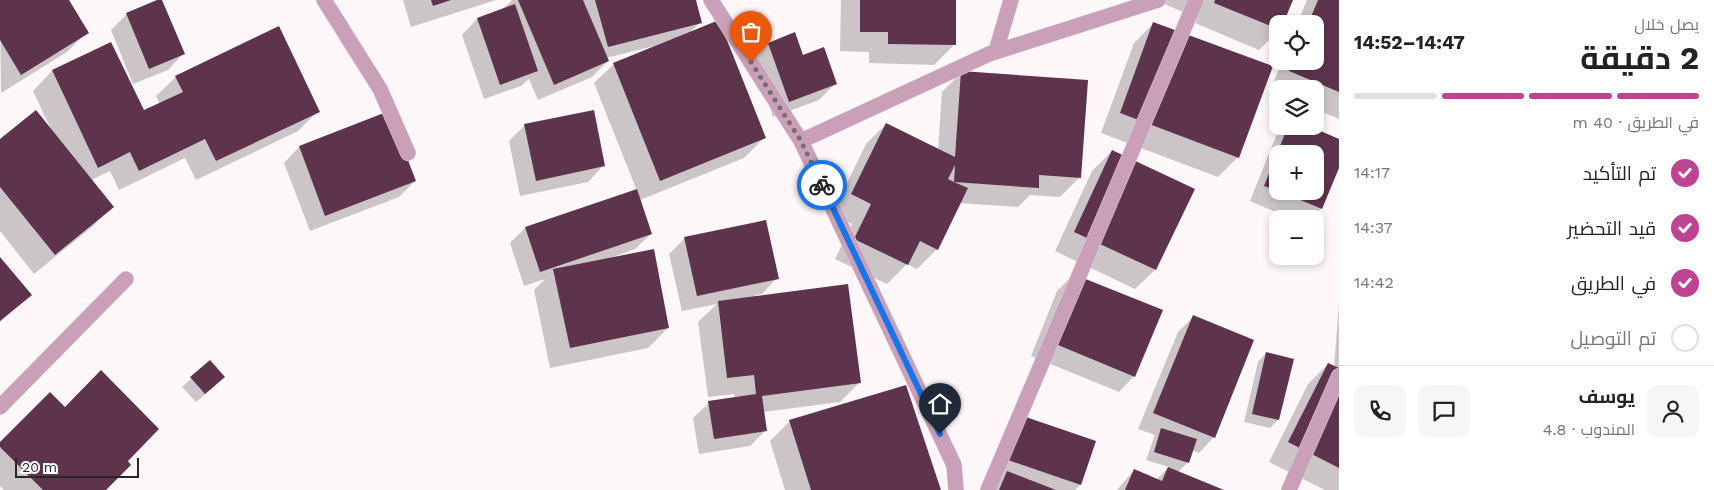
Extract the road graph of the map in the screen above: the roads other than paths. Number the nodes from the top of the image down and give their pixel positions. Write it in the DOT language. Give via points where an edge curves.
graph roads {
  1 [pos="324,0"];
  2 [pos="711,0"];
  3 [pos="1011,0"];
  4 [pos="1158,0"];
  5 [pos="1196,0"];
  6 [pos="996,51"];
  7 [pos="801,141"];
  8 [pos="408,154"];
  9 [pos="126,279"];
  10 [pos="1339,376"];
  11 [pos="0,406"];
  12 [pos="956,490"];
  13 [pos="988,490"];
  14 [pos="1289,490"];
  1 -- 8 [label="street" via="380,89"];
  2 -- 7 [label="street"];
  3 -- 6 [label="street"];
  4 -- 6 [label="street"];
  5 -- 13 [label="street"];
  6 -- 7 [label="street"];
  7 -- 12 [label="street" via="954,465"];
  9 -- 11 [label="street"];
  10 -- 14 [label="street"];
}
